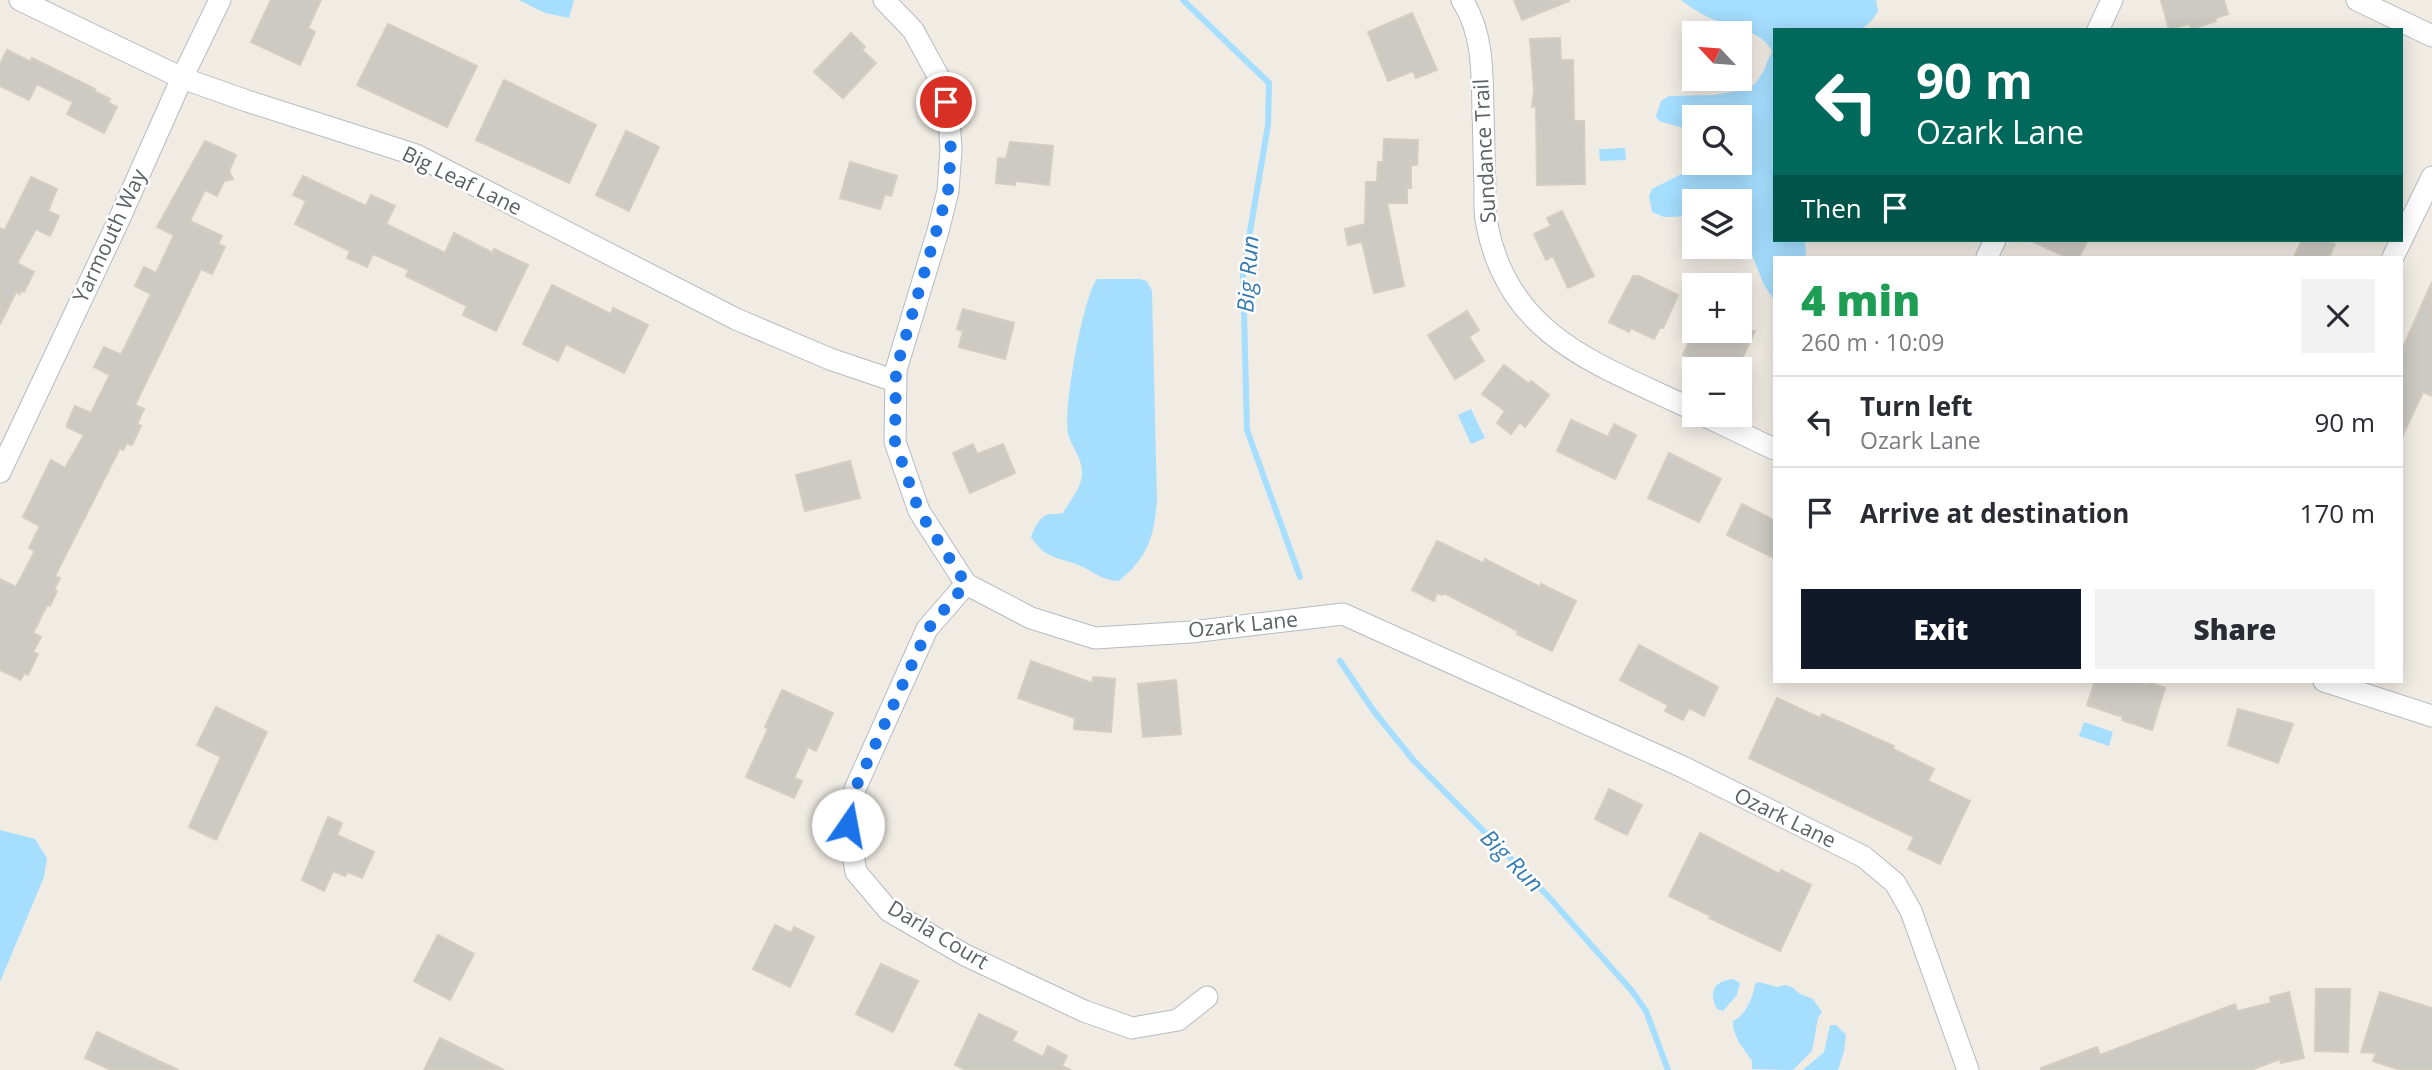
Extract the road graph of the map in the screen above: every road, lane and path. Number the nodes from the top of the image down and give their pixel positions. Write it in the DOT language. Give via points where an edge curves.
graph roads {
  1 [pos="20,0"];
  2 [pos="220,0"];
  3 [pos="884,0"];
  4 [pos="1462,0"];
  5 [pos="2112,0"];
  6 [pos="2357,0"];
  7 [pos="2099,28"];
  8 [pos="2432,36"];
  9 [pos="182,78"];
  10 [pos="2432,177"];
  11 [pos="2403,236"];
  12 [pos="895,381"];
  13 [pos="1682,404"];
  14 [pos="1728,427"];
  15 [pos="1773,449"];
  16 [pos="0,472"];
  17 [pos="966,584"];
  18 [pos="2330,683"];
  19 [pos="2432,716"];
  20 [pos="1207,997"];
  21 [pos="1968,1070"];
  1 -- 9 [label="street, Big Leaf Lane"];
  2 -- 9 [label="street, Yarmouth Way"];
  3 -- 12 [label="street, Ozark Lane" via="914,30 943,85 951,150 948,191"];
  4 -- 13 [label="street, Sundance Trail" via="1481,50 1486,223 1512,292 1541,327 1579,355"];
  5 -- 7 [label="street"];
  6 -- 8 [label="street"];
  9 -- 12 [label="street, Big Leaf Lane" via="416,155 736,319"];
  9 -- 16 [label="street, Yarmouth Way"];
  10 -- 11 [label="street"];
  12 -- 17 [label="street, Ozark Lane" via="895,442 919,511"];
  14 -- 15 [label="street"];
  17 -- 20 [label="street, Darla Court" via="928,629 855,789 848,825 856,872 890,911 965,955 1084,1011 1132,1028 1178,1020"];
  17 -- 21 [label="street, Ozark Lane" via="1031,618 1095,638 1343,614 1683,767 1864,858 1895,883 1912,911"];
  18 -- 19 [label="street"];
}
